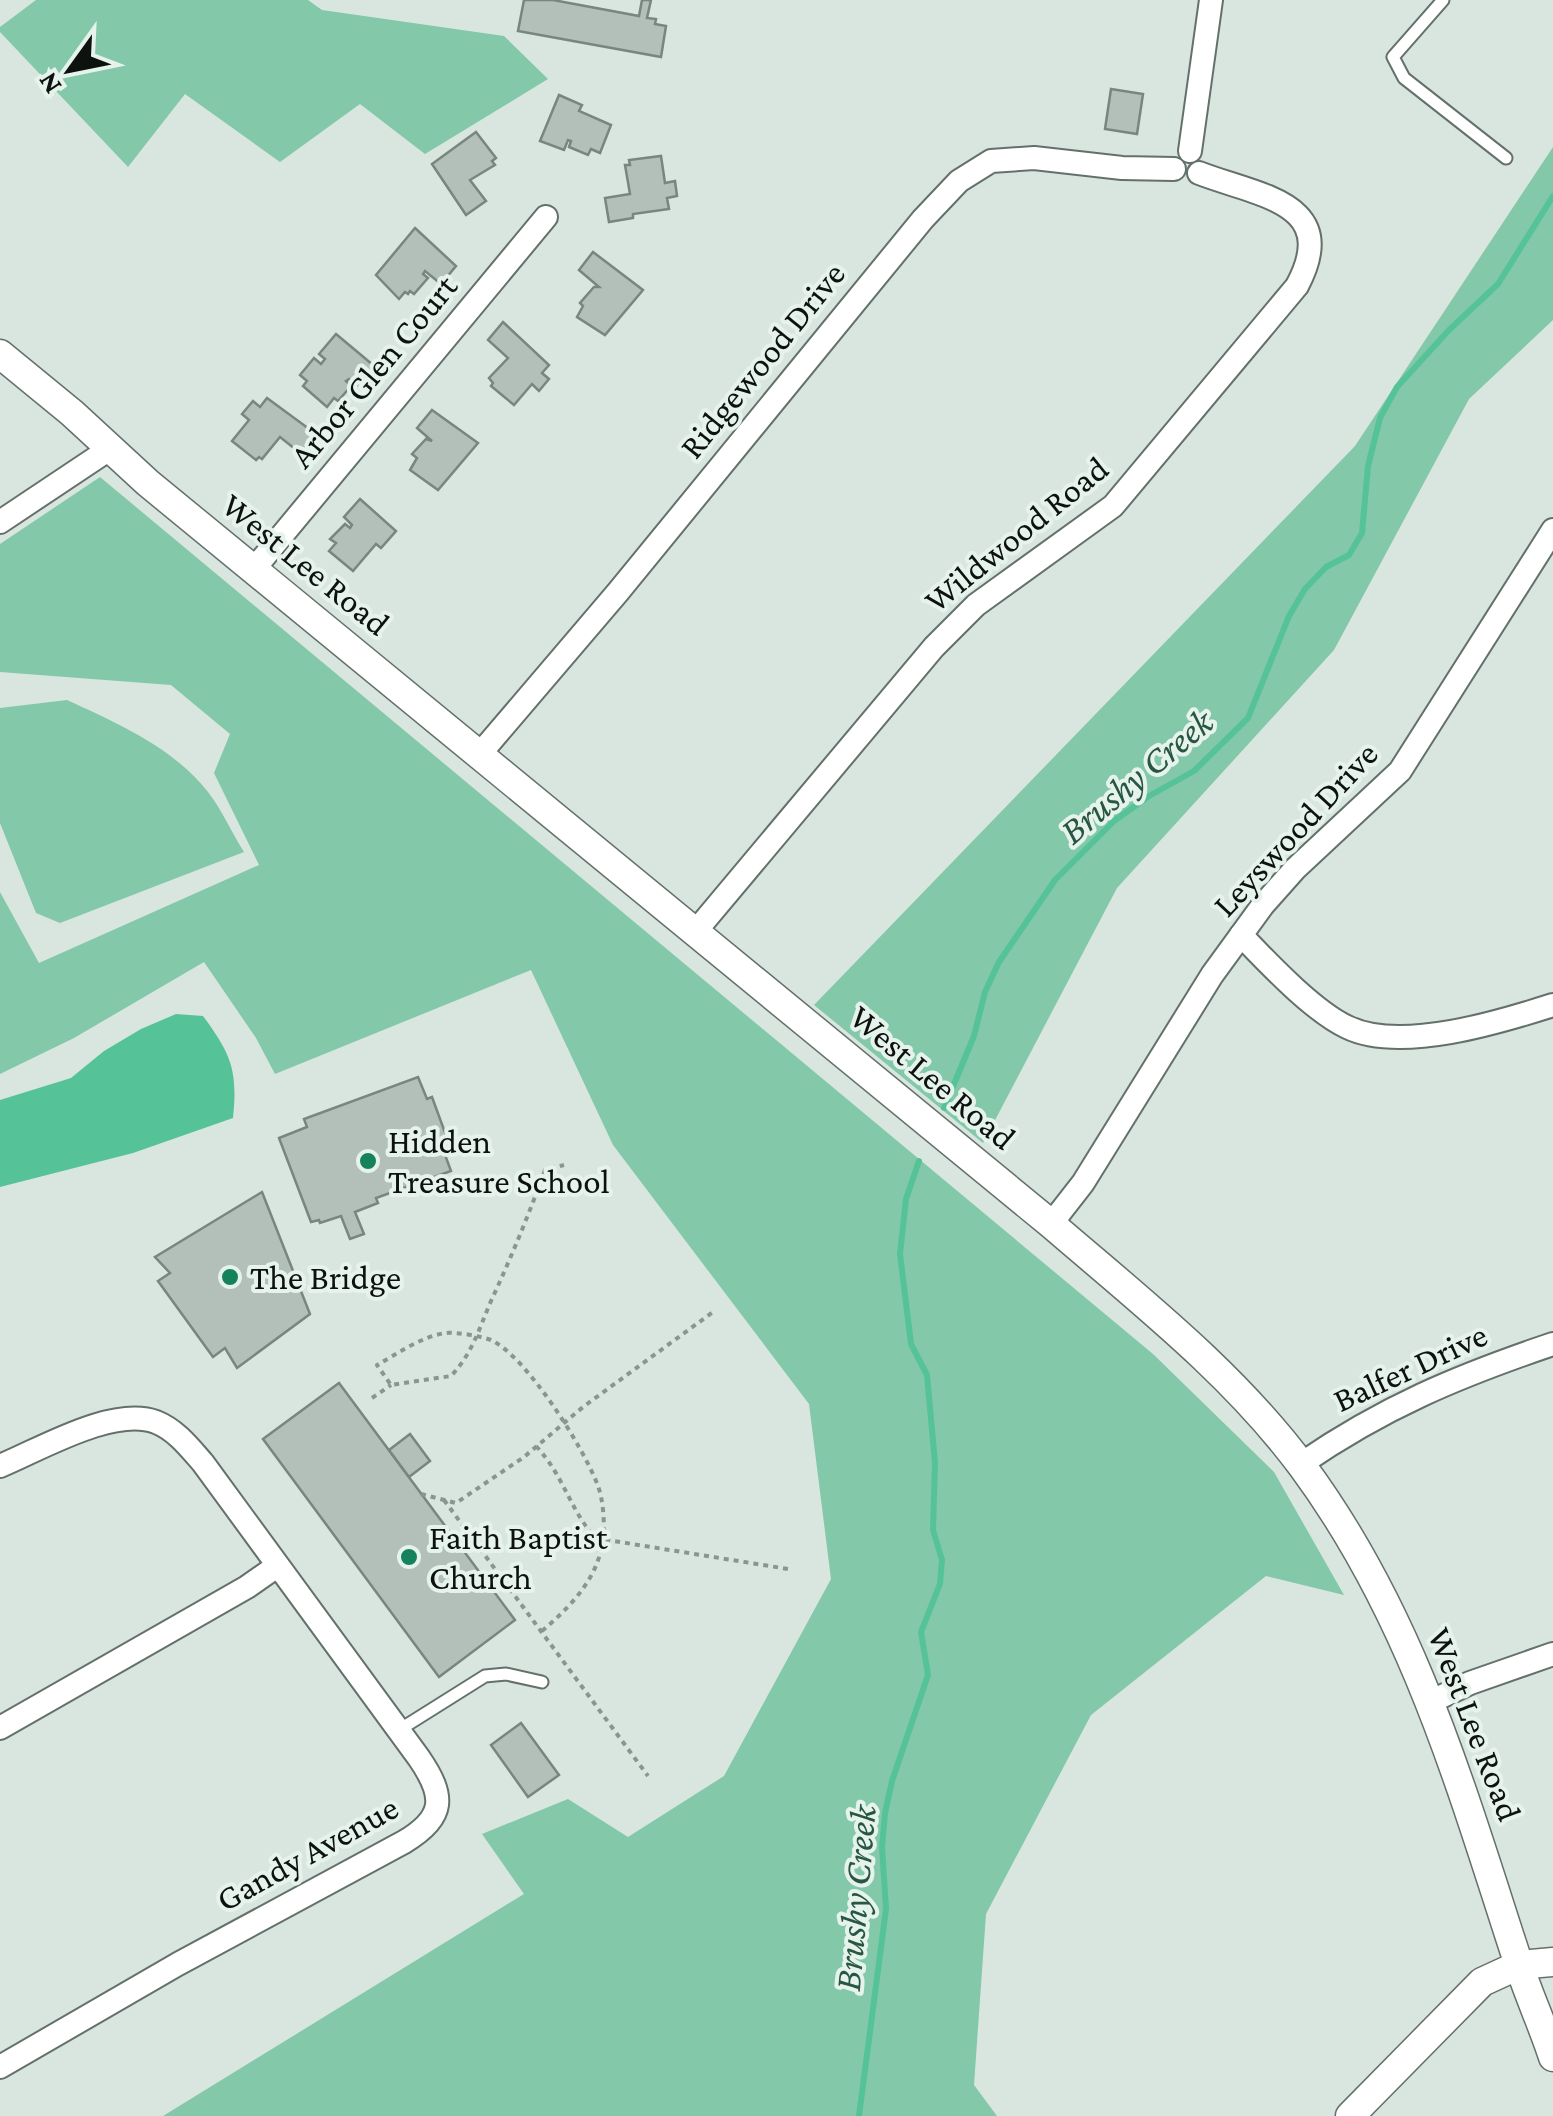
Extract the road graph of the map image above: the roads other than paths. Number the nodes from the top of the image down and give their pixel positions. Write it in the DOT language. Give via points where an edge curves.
graph roads {
  1 [pos="1211,0"];
  2 [pos="1443,0"];
  3 [pos="1506,158"];
  4 [pos="1188,164"];
  5 [pos="546,217"];
  6 [pos="0,354"];
  7 [pos="111,448"];
  8 [pos="0,522"];
  9 [pos="1553,530"];
  10 [pos="254,569"];
  11 [pos="478,754"];
  12 [pos="695,932"];
  13 [pos="1241,936"];
  14 [pos="1553,1005"];
  15 [pos="1050,1224"];
  16 [pos="1553,1344"];
  17 [pos="1301,1464"];
  18 [pos="0,1466"];
  19 [pos="277,1566"];
  20 [pos="1553,1654"];
  21 [pos="542,1682"];
  22 [pos="1430,1702"];
  23 [pos="0,1728"];
  24 [pos="398,1730"];
  25 [pos="1553,1962"];
  26 [pos="1519,1965"];
  27 [pos="1553,2057"];
  28 [pos="0,2067"];
  29 [pos="1350,2116"];
  1 -- 4 [label="street"];
  2 -- 3 [label="lane" via="1393,57 1404,78"];
  4 -- 11 [label="street, Ridgewood Drive" via="1122,168 1013,157 991,161 959,181"];
  4 -- 12 [label="street, Wildwood Road" via="1279,202 1304,222 1312,248 1297,286 1114,506 990,594 934,647"];
  5 -- 10 [label="street, Arbor Glen Court"];
  6 -- 7 [label="street, West Lee Road"];
  7 -- 8 [label="street"];
  7 -- 10 [label="street, West Lee Road"];
  9 -- 13 [label="street, Leyswood Drive" via="1400,771 1295,869"];
  10 -- 11 [label="street, West Lee Road"];
  11 -- 12 [label="street, West Lee Road"];
  12 -- 15 [label="street, West Lee Road"];
  13 -- 14 [label="street" via="1327,1014 1361,1032 1438,1033"];
  13 -- 15 [label="street, Leyswood Drive"];
  15 -- 17 [label="street, West Lee Road" via="1209,1364"];
  16 -- 17 [label="street, Balfer Drive" via="1408,1399"];
  17 -- 22 [label="street, West Lee Road" via="1377,1583"];
  18 -- 19 [label="street, Gandy Avenue" via="108,1420 158,1422 195,1454"];
  19 -- 23 [label="street"];
  19 -- 24 [label="street, Gandy Avenue"];
  20 -- 22 [label="street"];
  21 -- 24 [label="lane" via="485,1676"];
  22 -- 26 [label="street, West Lee Road"];
  24 -- 28 [label="street, Gandy Avenue" via="434,1782 438,1805 427,1827"];
  25 -- 26 [label="street"];
  26 -- 27 [label="street, West Lee Road"];
  26 -- 29 [label="street" via="1461,2000"];
}
